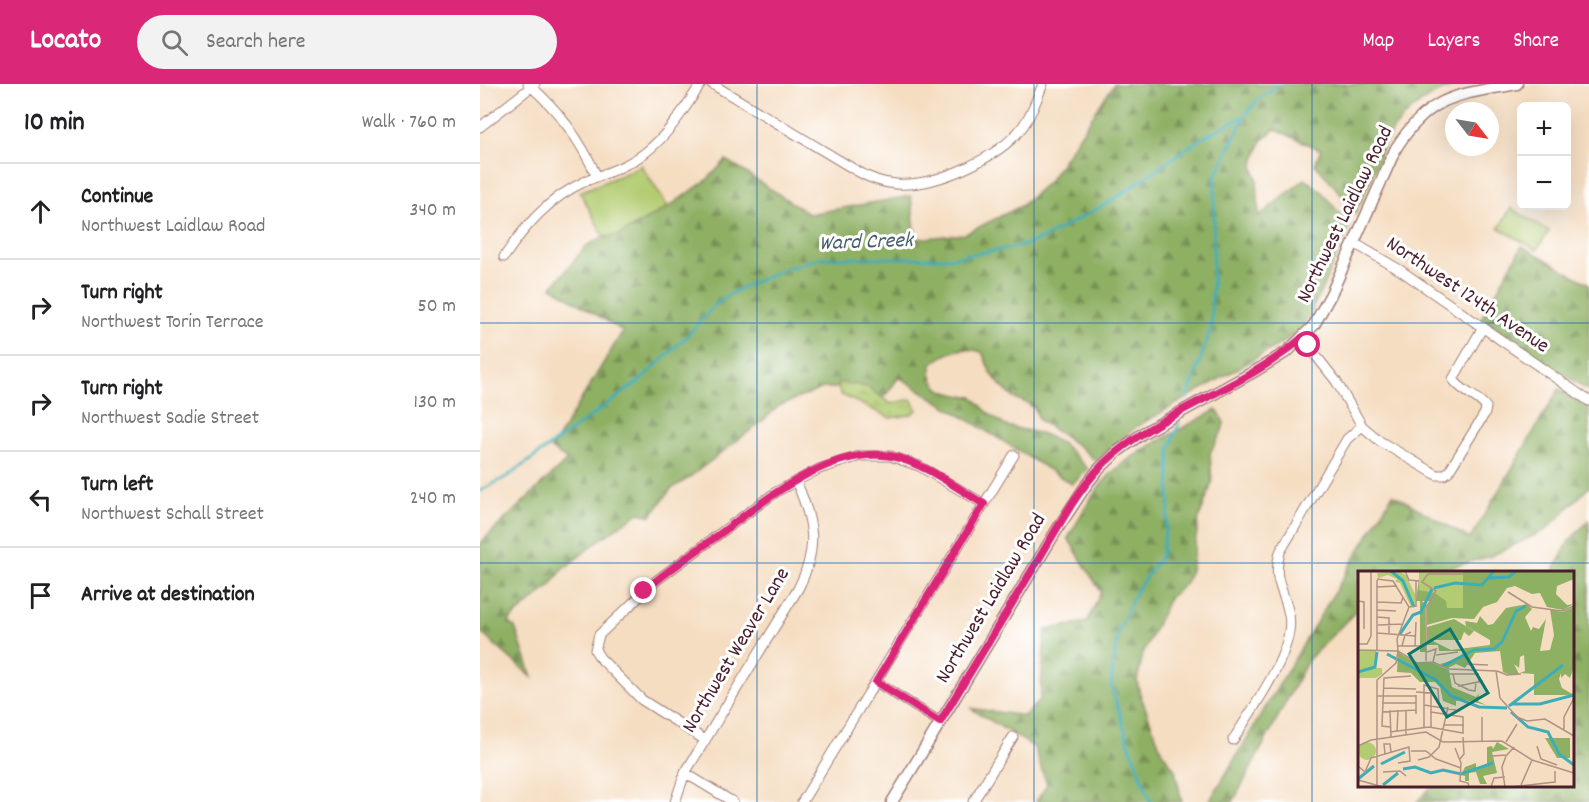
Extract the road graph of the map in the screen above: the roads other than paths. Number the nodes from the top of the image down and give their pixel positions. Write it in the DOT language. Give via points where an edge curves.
graph roads {
  1 [pos="700,84"];
  2 [pos="712,84"];
  3 [pos="1043,84"];
  4 [pos="1516,84"];
  5 [pos="532,85"];
  6 [pos="480,127"];
  7 [pos="597,177"];
  8 [pos="1354,243"];
  9 [pos="504,257"];
  10 [pos="1483,327"];
  11 [pos="1302,338"];
  12 [pos="1589,401"];
  13 [pos="1362,426"];
  14 [pos="1014,455"];
  15 [pos="796,481"];
  16 [pos="984,504"];
  17 [pos="876,682"];
  18 [pos="940,722"];
  19 [pos="1013,737"];
  20 [pos="705,740"];
  21 [pos="1233,740"];
  22 [pos="685,773"];
  23 [pos="675,802"];
  24 [pos="733,802"];
  25 [pos="802,802"];
  26 [pos="892,802"];
  27 [pos="974,802"];
  1 -- 7 [label="street" via="669,130 647,151"];
  2 -- 3 [label="street" via="857,171 877,181 897,184 930,180 995,153 1024,125"];
  4 -- 8 [label="street, Northwest Laidlaw Road" via="1449,98 1410,126 1396,148"];
  5 -- 6 [label="street"];
  5 -- 7 [label="street" via="571,130"];
  7 -- 9 [label="street" via="574,187 544,209"];
  8 -- 10 [label="street, Northwest 124th Avenue"];
  8 -- 11 [label="street, Northwest Laidlaw Road" via="1323,310"];
  10 -- 12 [label="street, Northwest 124th Avenue"];
  10 -- 13 [label="street" via="1453,379 1483,402 1485,413 1449,471 1437,475 1381,442"];
  11 -- 13 [label="street" via="1336,381"];
  11 -- 18 [label="street, Northwest Laidlaw Road" via="1257,370 1143,433 1098,470 1058,528"];
  13 -- 21 [label="street" via="1347,439 1280,552 1278,581 1290,632 1280,662"];
  14 -- 16 [label="street"];
  15 -- 16 [label="street" via="860,456 890,456 919,466"];
  15 -- 20 [label="street, Northwest Weaver Lane" via="813,531 808,566 798,589"];
  15 -- 20 [label="street" via="657,580 597,639 600,658 642,700"];
  16 -- 17 [label="street"];
  17 -- 18 [label="street"];
  17 -- 25 [label="street"];
  18 -- 26 [label="street, Northwest Laidlaw Road"];
  19 -- 27 [label="street"];
  20 -- 22 [label="street, Northwest Weaver Lane"];
  22 -- 23 [label="street, Northwest Weaver Lane"];
  22 -- 24 [label="street"];
}
